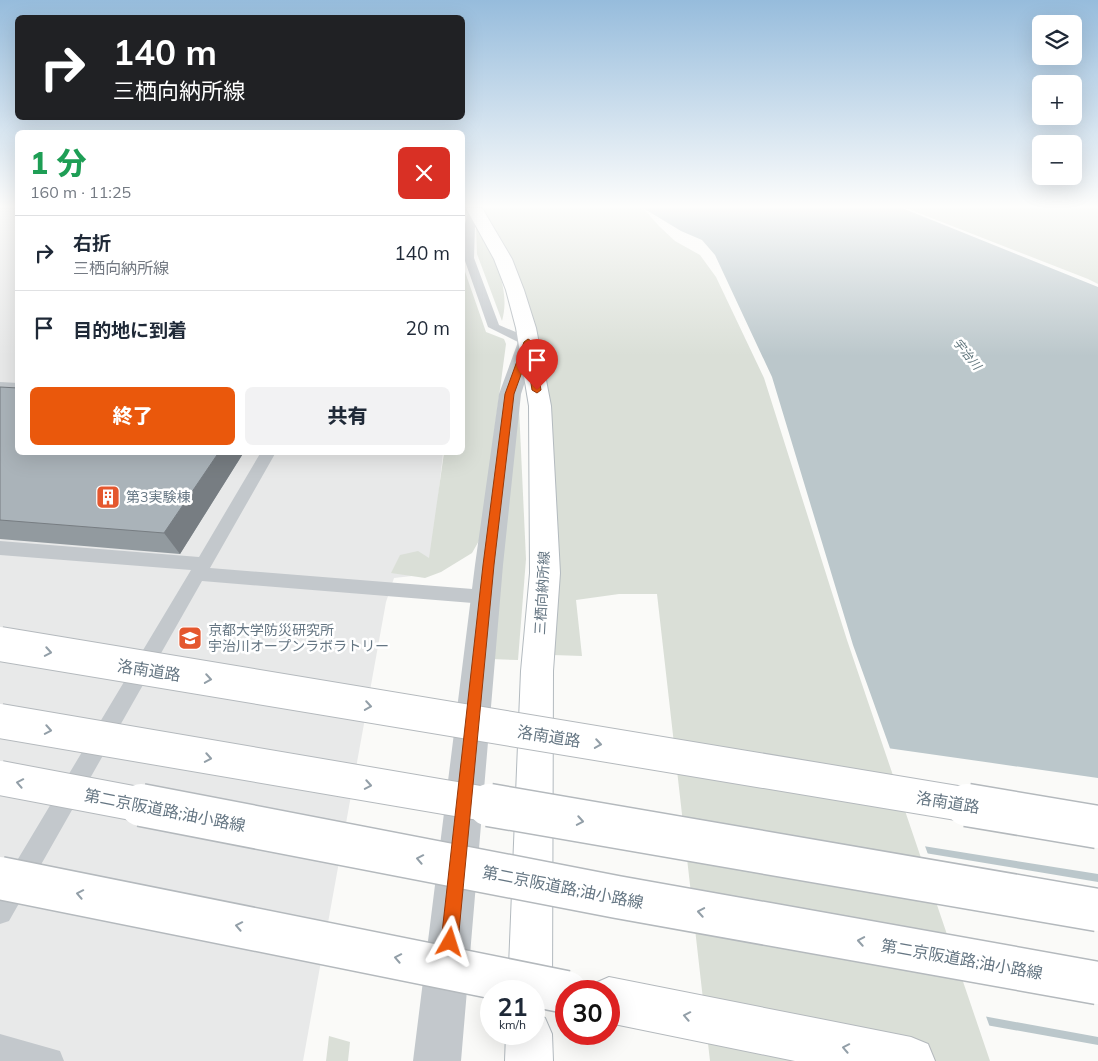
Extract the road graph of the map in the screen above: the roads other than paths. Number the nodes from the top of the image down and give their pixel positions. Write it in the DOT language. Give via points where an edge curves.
graph roads {
  1 [pos="466,258"];
  2 [pos="502,258"];
  3 [pos="528,342"];
  4 [pos="0,386"];
  5 [pos="15,387"];
  6 [pos="267,455"];
  7 [pos="0,548"];
  8 [pos="201,569"];
  9 [pos="485,597"];
  10 [pos="0,644"];
  11 [pos="0,721"];
  12 [pos="0,778"];
  13 [pos="1098,826"];
  14 [pos="0,878"];
  15 [pos="1098,910"];
  16 [pos="0,912"];
  17 [pos="530,980"];
  18 [pos="1098,983"];
  19 [pos="555,990"];
  20 [pos="620,1002"];
  21 [pos="529,1045"];
  22 [pos="0,1048"];
  23 [pos="50,1061"];
  24 [pos="437,1061"];
  25 [pos="529,1061"];
  26 [pos="911,1061"];
  1 -- 3 [label="lane" via="494,327"];
  2 -- 3 [label="main road, 三栖向納所線" via="515,290"];
  3 -- 9 [label="street" via="510,394"];
  3 -- 17 [label="main road, 三栖向納所線" via="540,406 545,572 537,671"];
  4 -- 5 [label="lane"];
  6 -- 8 [label="lane"];
  7 -- 8 [label="lane"];
  8 -- 9 [label="lane"];
  8 -- 16 [label="lane"];
  9 -- 24 [label="street"];
  10 -- 13 [label="main road, 洛南道路, one-way, bridge"];
  11 -- 15 [label="main road, one-way, bridge"];
  18 -- 12 [label="main road, 第二京阪道路;油小路線, one-way, bridge" via="617,897"];
  19 -- 14 [label="main road, one-way, bridge"];
  26 -- 20 [label="main road, one-way"];
  21 -- 25 [label="main road"];
  22 -- 23 [label="lane"];
}
